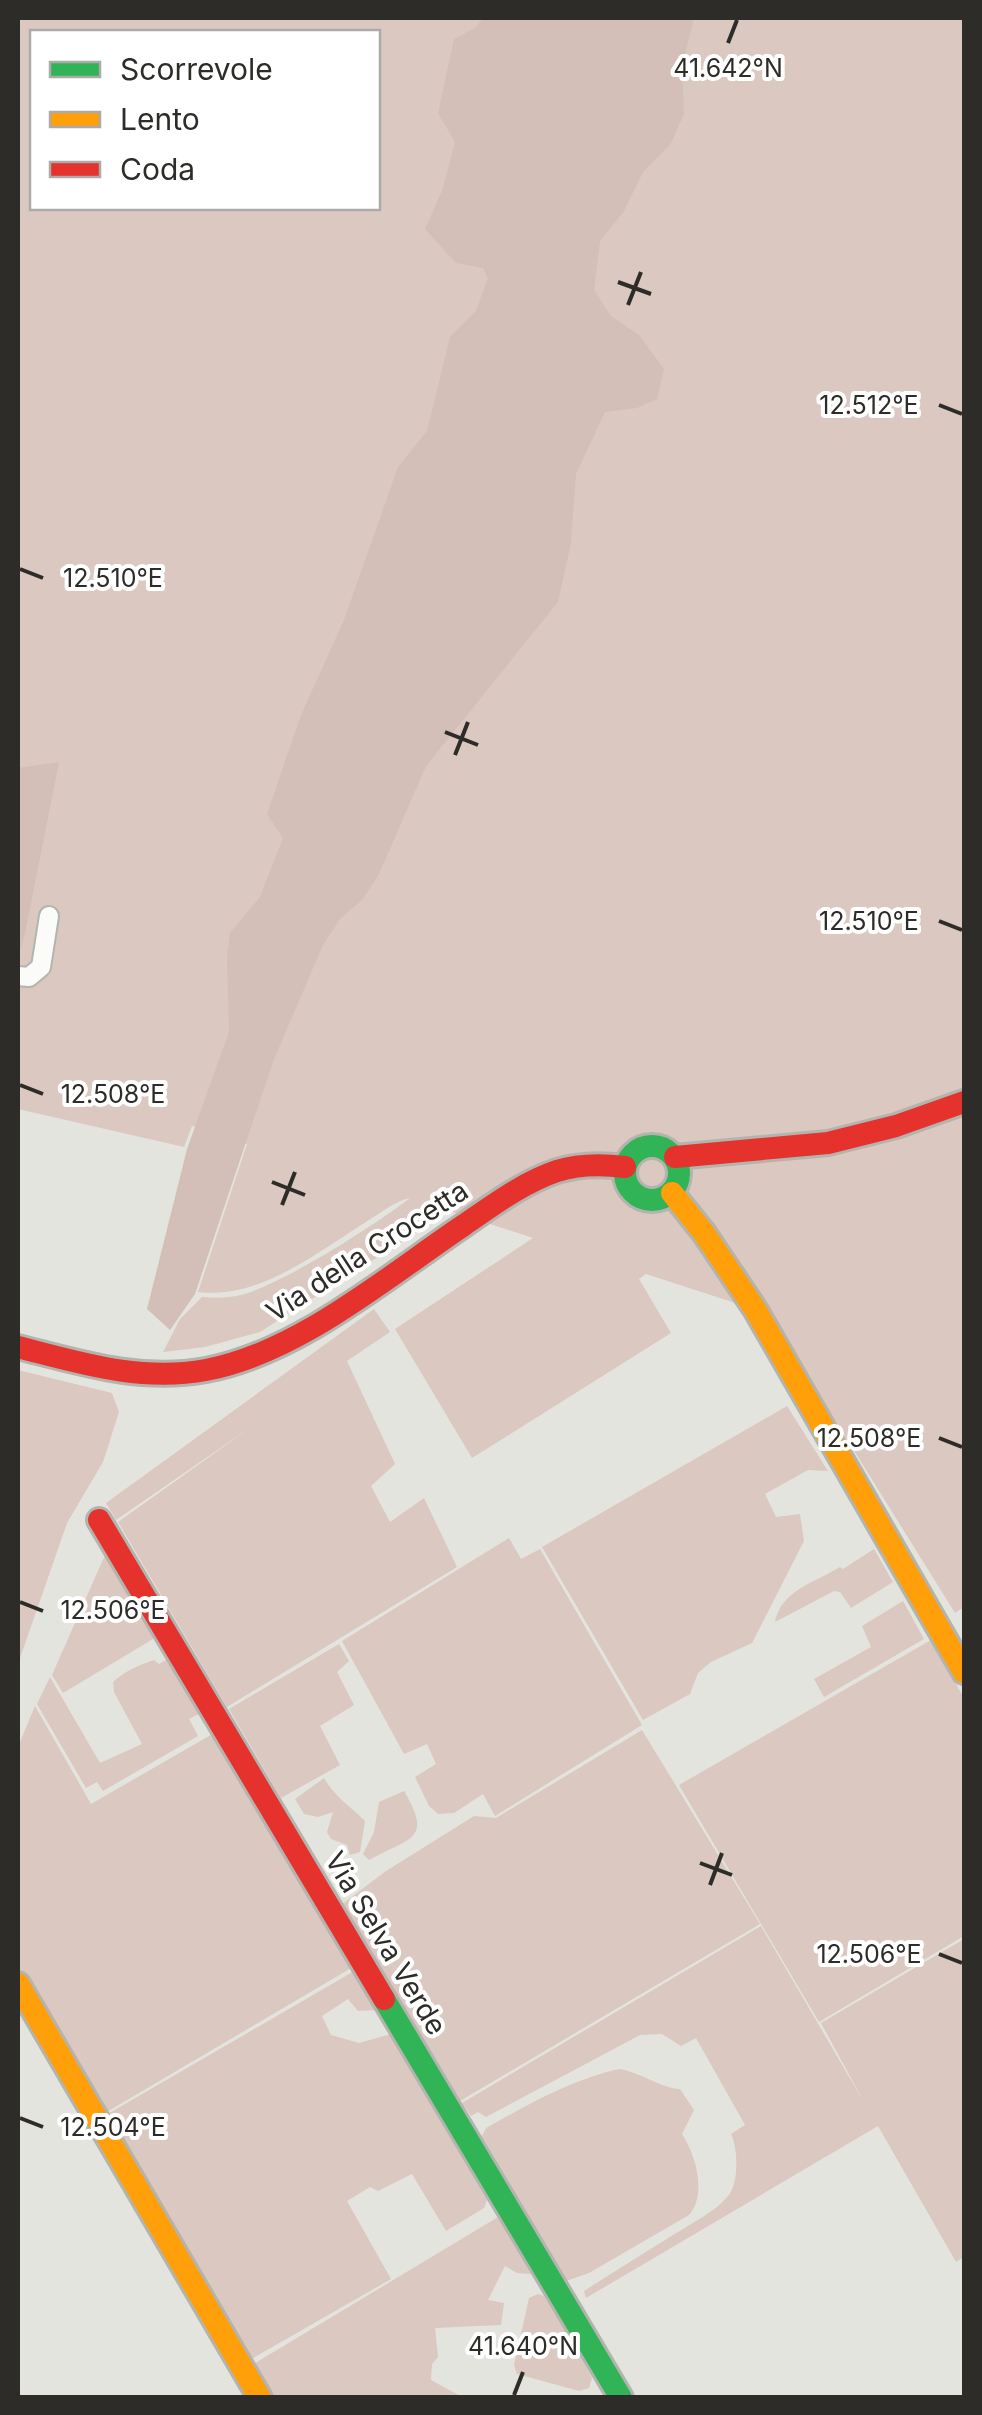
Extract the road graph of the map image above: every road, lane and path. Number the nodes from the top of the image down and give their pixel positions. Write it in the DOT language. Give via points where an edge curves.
graph roads {
  1 [pos="49,916"];
  2 [pos="18,976"];
  3 [pos="964,1102"];
  4 [pos="675,1157"];
  5 [pos="626,1167"];
  6 [pos="672,1192"];
  7 [pos="18,1347"];
  8 [pos="99,1520"];
  9 [pos="964,1672"];
  10 [pos="18,1984"];
  11 [pos="260,2398"];
  12 [pos="620,2398"];
  1 -- 2 [label="street" via="42,968"];
  3 -- 4 [label="street" via="828,1143"];
  4 -- 5 [label="street" via="652,1146 635,1152"];
  4 -- 6 [label="street" via="680,1175"];
  5 -- 6 [label="street" via="627,1184 639,1198 656,1201"];
  5 -- 7 [label="street, Via della Crocetta" via="573,1166 535,1180 299,1334 237,1361 147,1374"];
  6 -- 9 [label="street" via="755,1310"];
  8 -- 12 [label="street, Via Selva Verde"];
  10 -- 11 [label="street"];
}
